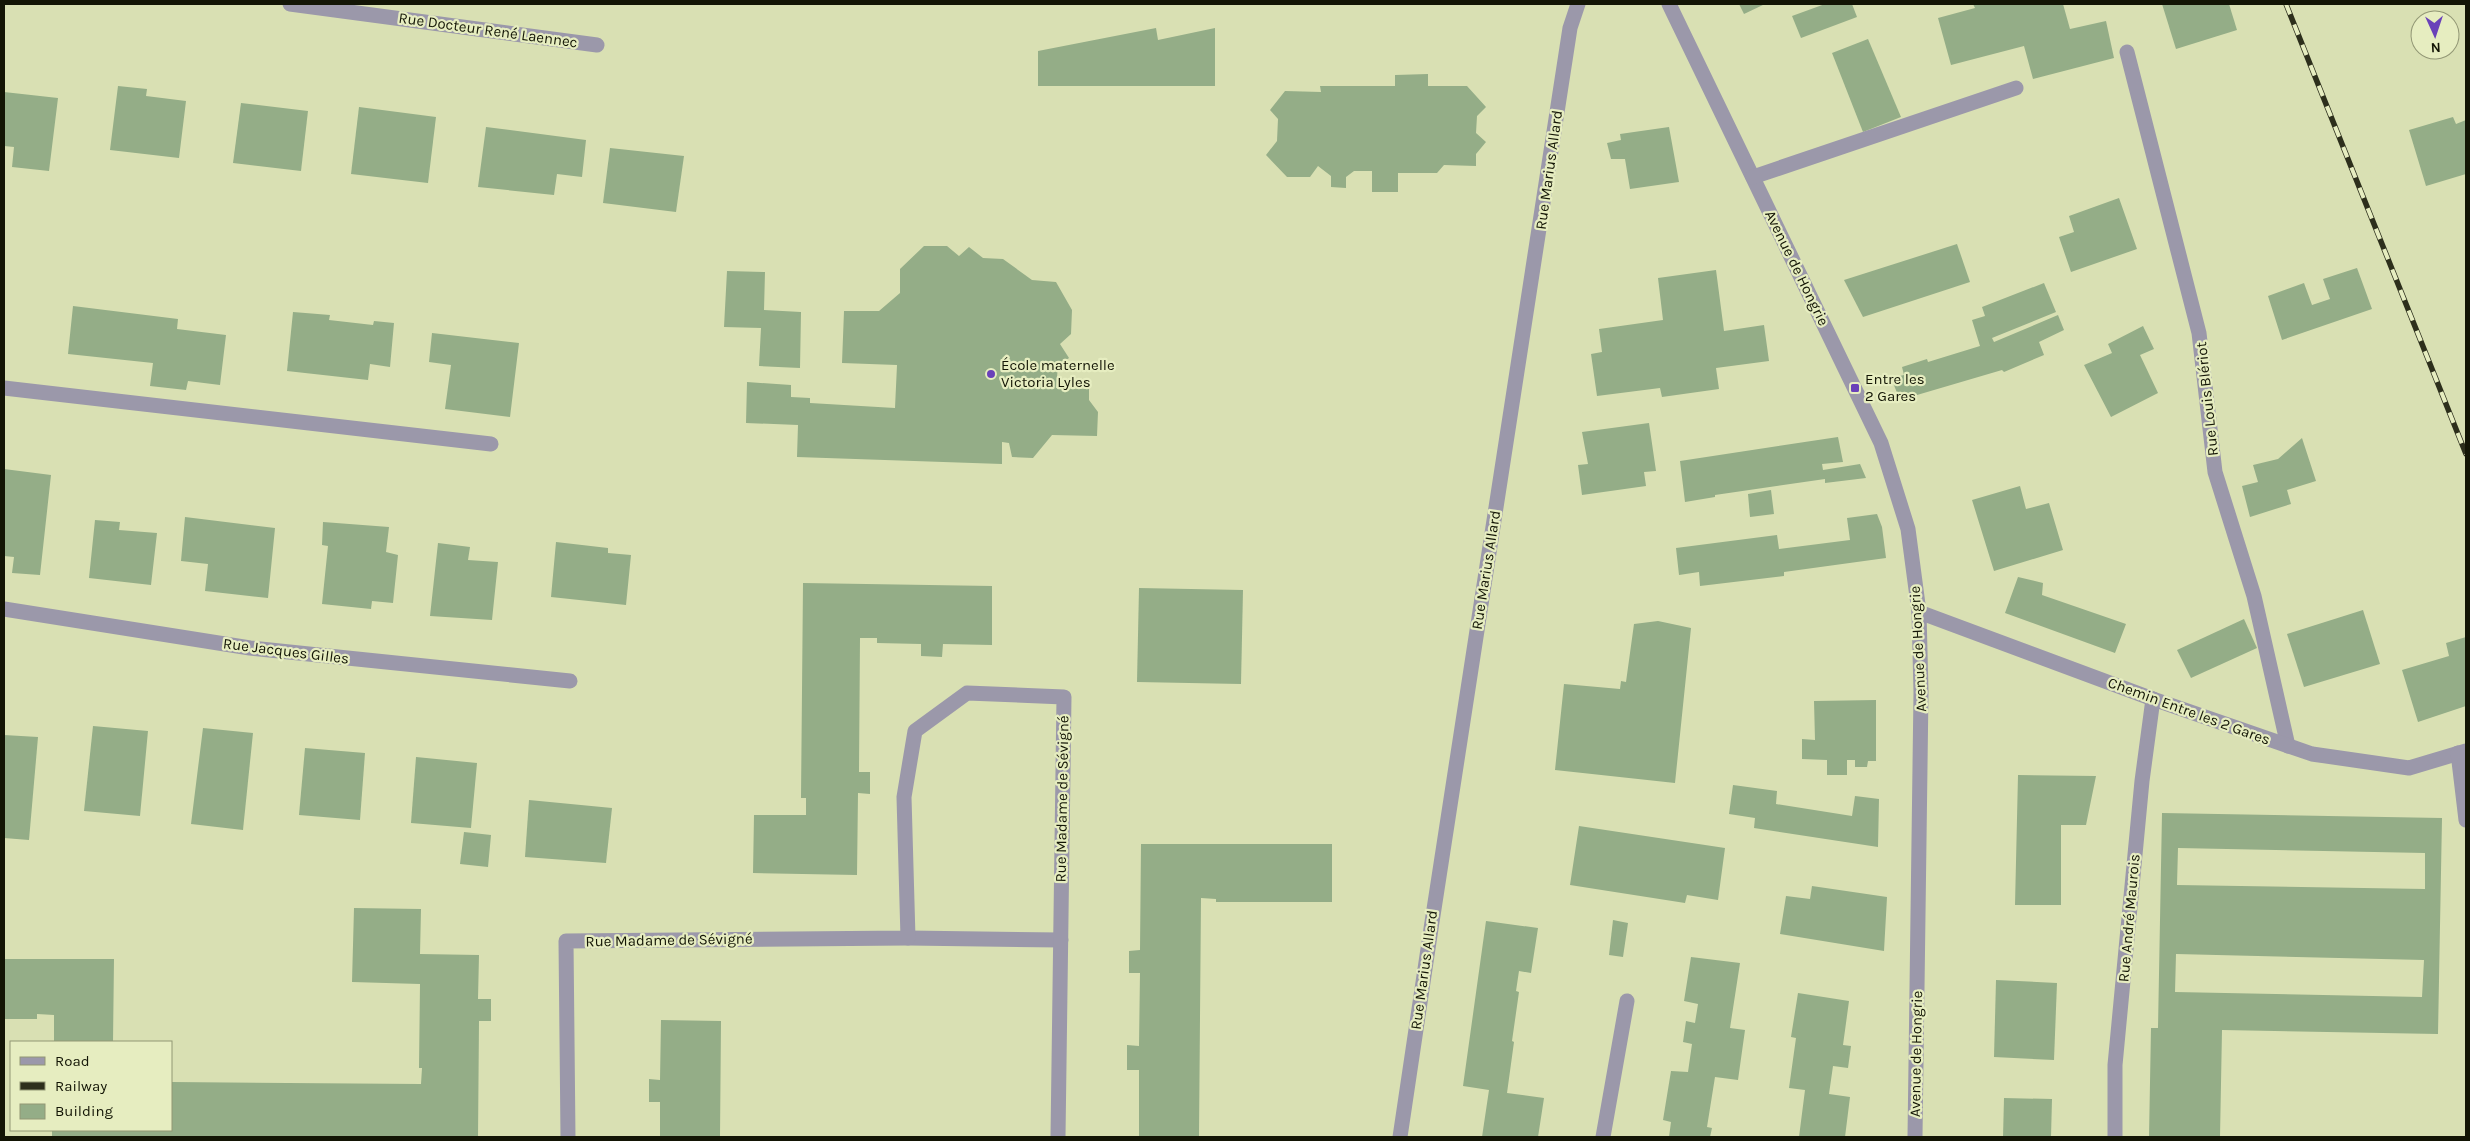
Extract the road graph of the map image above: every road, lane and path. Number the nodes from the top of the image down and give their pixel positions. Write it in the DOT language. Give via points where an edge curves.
graph roads {
  1 [pos="290,4"];
  2 [pos="1578,4"];
  3 [pos="1669,4"];
  4 [pos="597,45"];
  5 [pos="2127,52"];
  6 [pos="2016,88"];
  7 [pos="1753,177"];
  8 [pos="4,388"];
  9 [pos="491,444"];
  10 [pos="4,609"];
  11 [pos="1919,612"];
  12 [pos="570,681"];
  13 [pos="2153,699"];
  14 [pos="2288,746"];
  15 [pos="2462,752"];
  16 [pos="2466,820"];
  17 [pos="908,938"];
  18 [pos="1060,940"];
  19 [pos="1627,1001"];
  20 [pos="568,1137"];
  21 [pos="1058,1137"];
  22 [pos="1400,1137"];
  23 [pos="1603,1137"];
  24 [pos="1915,1137"];
  25 [pos="2115,1137"];
  1 -- 4 [label="street, Rue Docteur René Laennec"];
  2 -- 22 [label="street, Rue Marius Allard" via="1570,28 1452,780"];
  3 -- 7 [label="street, Avenue de Hongrie"];
  5 -- 14 [label="street, Rue Louis Blériot" via="2200,333 2215,472 2254,596"];
  6 -- 7 [label="street"];
  7 -- 11 [label="street, Avenue de Hongrie" via="1881,443 1908,529"];
  8 -- 9 [label="street"];
  10 -- 12 [label="street, Rue Jacques Gilles" via="250,648"];
  11 -- 13 [label="street, Chemin Entre les 2 Gares"];
  11 -- 24 [label="street, Avenue de Hongrie" via="1921,692"];
  13 -- 14 [label="street, Chemin Entre les 2 Gares"];
  13 -- 25 [label="street, Rue André Maurois" via="2142,781 2116,1065"];
  14 -- 15 [label="street, Chemin Entre les 2 Gares" via="2312,754 2409,768"];
  15 -- 16 [label="street"];
  17 -- 18 [label="street, Rue Madame de Sévigné"];
  17 -- 18 [label="street, Rue Madame de Sévigné" via="904,798 915,731 967,693 1064,697"];
  17 -- 20 [label="street, Rue Madame de Sévigné" via="566,941"];
  18 -- 21 [label="street, Rue Madame de Sévigné"];
  19 -- 23 [label="street"];
}
